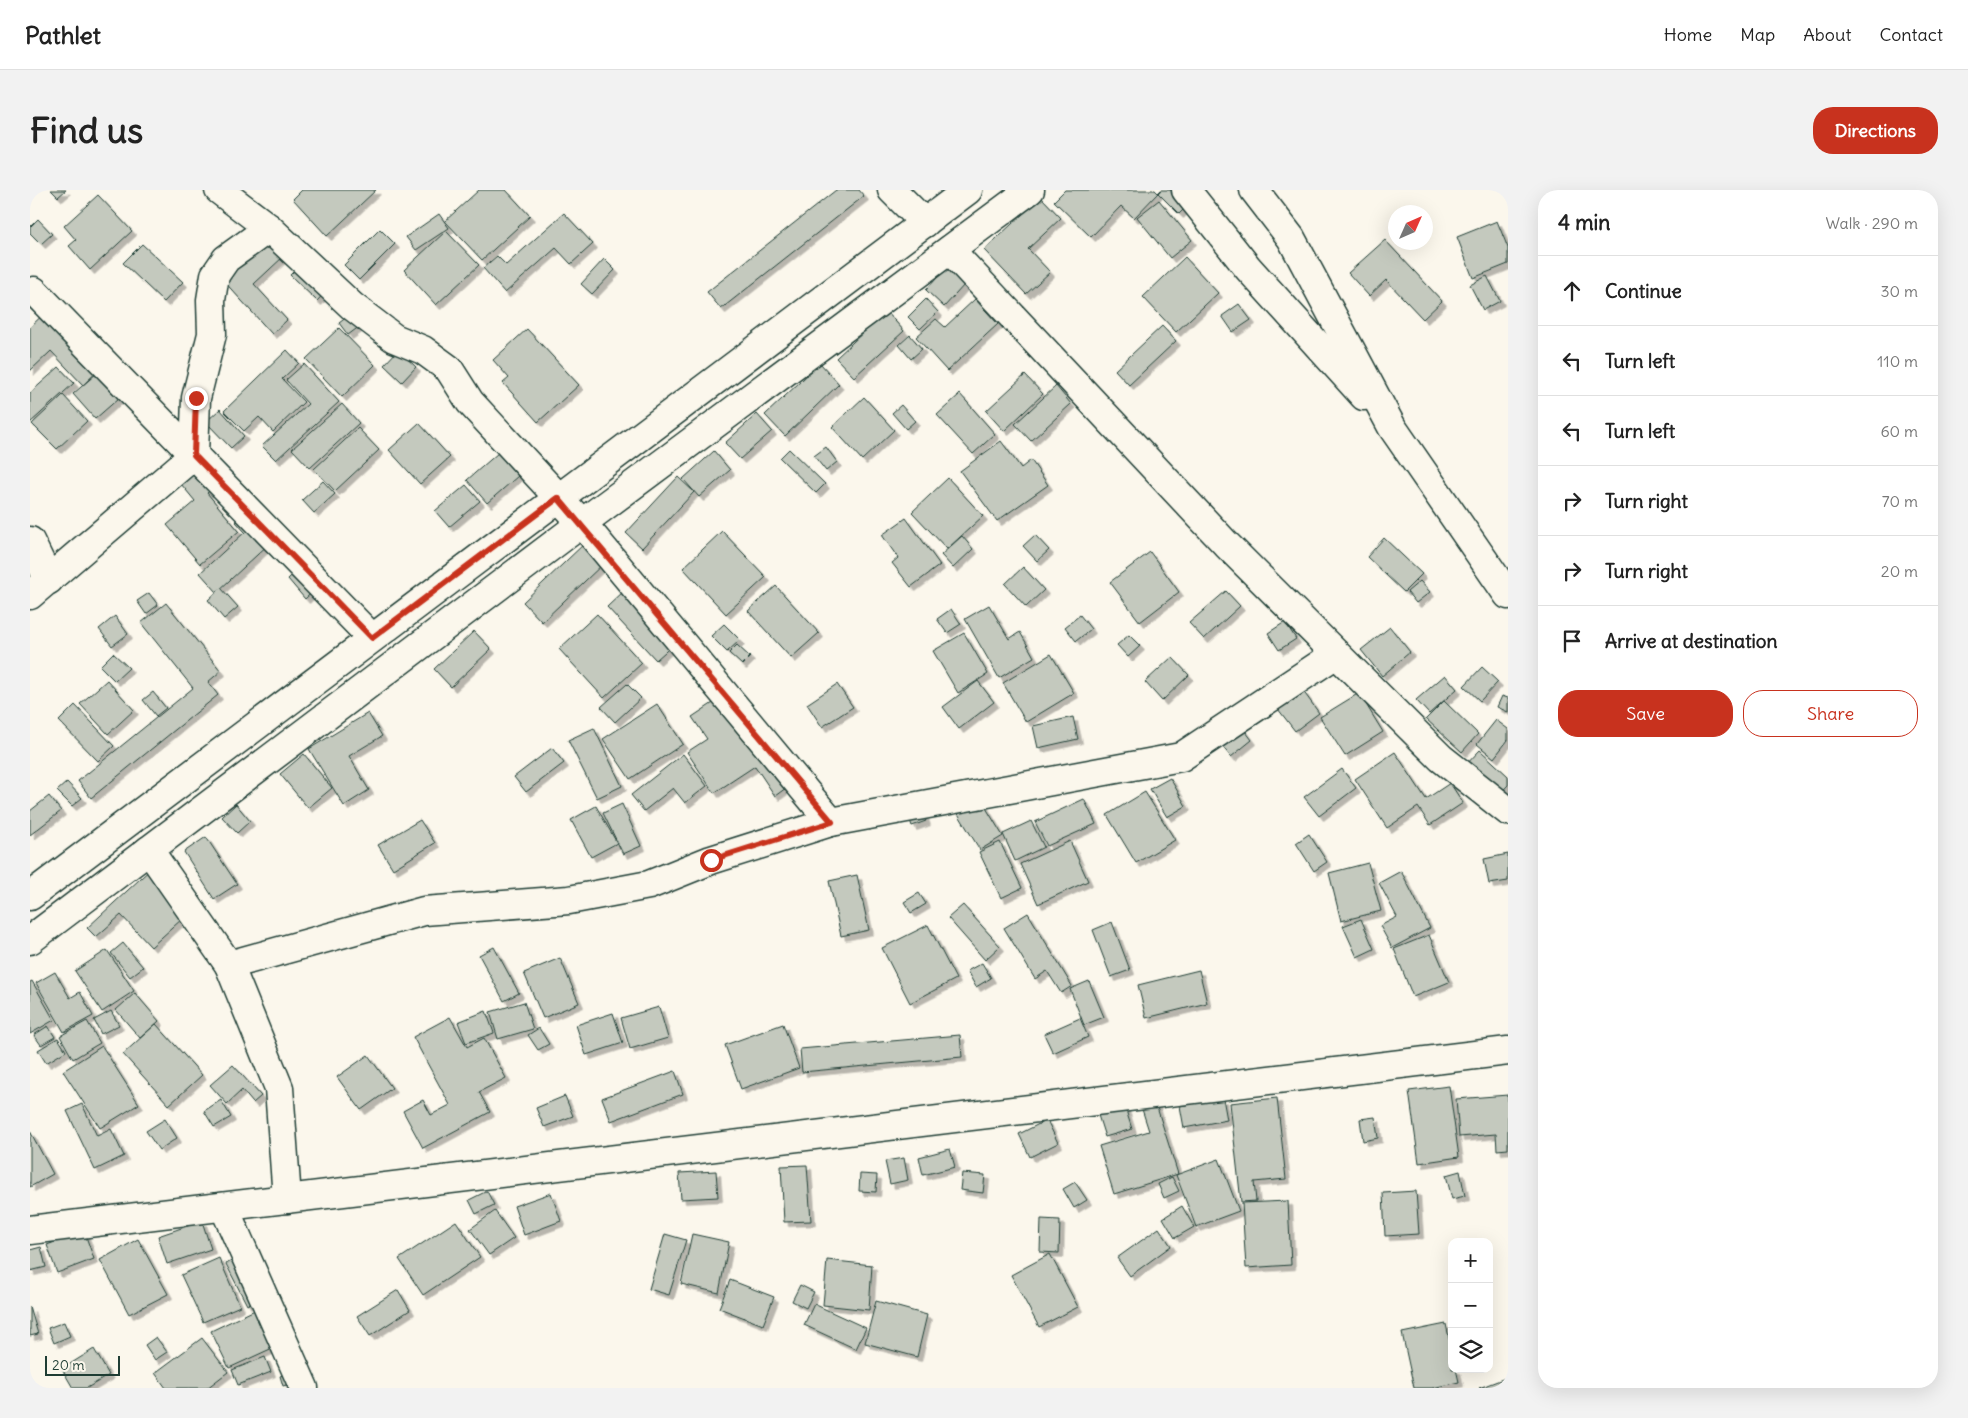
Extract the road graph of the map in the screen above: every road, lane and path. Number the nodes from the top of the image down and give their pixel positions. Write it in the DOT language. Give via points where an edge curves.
graph roads {
  1 [pos="219,190"];
  2 [pos="892,190"];
  3 [pos="968,190"];
  4 [pos="1030,190"];
  5 [pos="1186,190"];
  6 [pos="1254,190"];
  7 [pos="925,222"];
  8 [pos="269,228"];
  9 [pos="950,250"];
  10 [pos="34,291"];
  11 [pos="1392,427"];
  12 [pos="194,455"];
  13 [pos="558,498"];
  14 [pos="582,523"];
  15 [pos="30,541"];
  16 [pos="39,588"];
  17 [pos="1508,595"];
  18 [pos="372,638"];
  19 [pos="1336,654"];
  20 [pos="1508,811"];
  21 [pos="832,822"];
  22 [pos="148,850"];
  23 [pos="30,896"];
  24 [pos="30,940"];
  25 [pos="229,965"];
  26 [pos="1508,1051"];
  27 [pos="287,1199"];
  28 [pos="224,1207"];
  29 [pos="30,1230"];
  30 [pos="304,1388"];
  1 -- 8 [label="street"];
  2 -- 7 [label="street"];
  3 -- 7 [label="street"];
  4 -- 9 [label="street"];
  5 -- 11 [label="street" via="1248,268"];
  6 -- 11 [label="street" via="1291,238"];
  7 -- 13 [label="street"];
  8 -- 12 [label="street" via="226,259 215,275 211,300 212,334 196,398"];
  8 -- 13 [label="street" via="352,306 394,338 423,350 449,369 470,402"];
  9 -- 14 [label="street"];
  9 -- 19 [label="street" via="1226,544"];
  10 -- 12 [label="street"];
  11 -- 17 [label="street"];
  12 -- 16 [label="street"];
  12 -- 18 [label="street"];
  13 -- 14 [label="street"];
  13 -- 18 [label="street"];
  14 -- 21 [label="street"];
  14 -- 22 [label="street"];
  15 -- 16 [label="street"];
  18 -- 23 [label="street"];
  19 -- 20 [label="street" via="1441,758"];
  19 -- 21 [label="street" via="1181,757"];
  21 -- 25 [label="street" via="711,860 648,885 569,900 424,911"];
  22 -- 24 [label="street"];
  22 -- 25 [label="street"];
  25 -- 27 [label="street" via="279,1088"];
  26 -- 27 [label="street"];
  27 -- 28 [label="street"];
  28 -- 29 [label="street"];
  28 -- 30 [label="street"];
}
